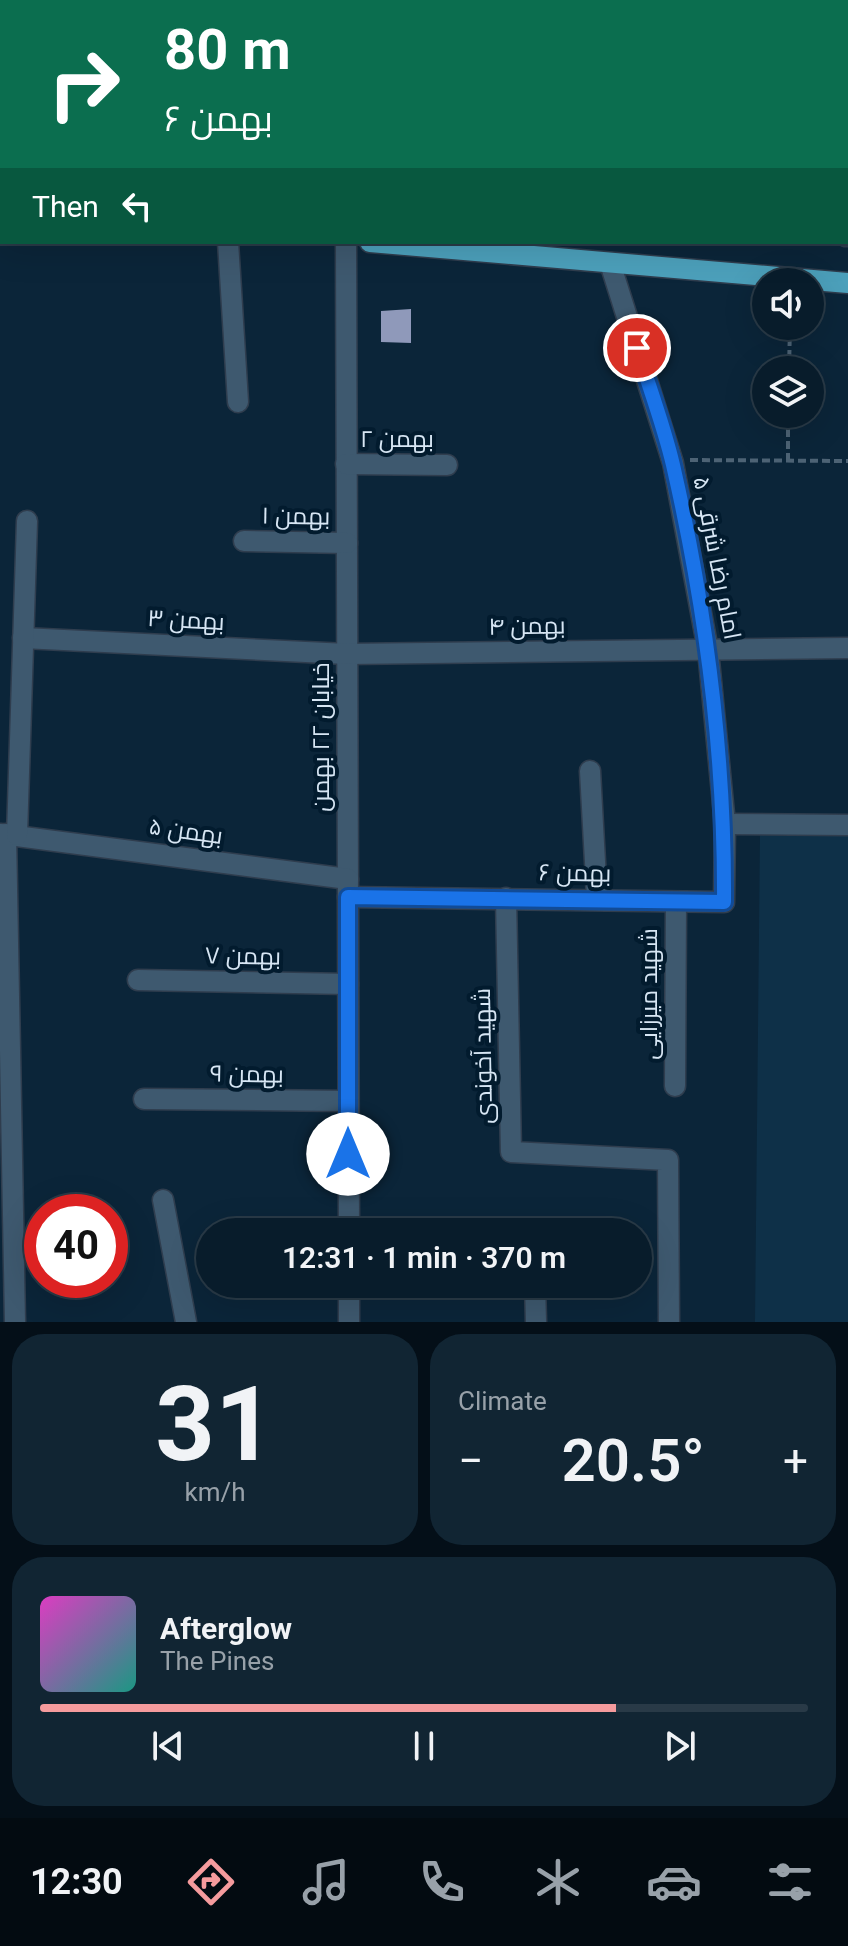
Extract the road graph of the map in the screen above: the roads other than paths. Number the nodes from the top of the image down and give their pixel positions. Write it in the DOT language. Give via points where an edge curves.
graph roads {
  1 [pos="228,244"];
  2 [pos="346,244"];
  3 [pos="393,244"];
  4 [pos="610,263"];
  5 [pos="848,283"];
  6 [pos="238,402"];
  7 [pos="346,464"];
  8 [pos="447,465"];
  9 [pos="27,521"];
  10 [pos="244,541"];
  11 [pos="347,543"];
  12 [pos="23,638"];
  13 [pos="848,648"];
  14 [pos="708,650"];
  15 [pos="347,654"];
  16 [pos="590,771"];
  17 [pos="725,824"];
  18 [pos="848,825"];
  19 [pos="8,834"];
  20 [pos="348,888"];
  21 [pos="506,898"];
  22 [pos="597,898"];
  23 [pos="676,902"];
  24 [pos="4,968"];
  25 [pos="138,980"];
  26 [pos="348,984"];
  27 [pos="675,1086"];
  28 [pos="144,1099"];
  29 [pos="348,1101"];
  30 [pos="163,1200"];
  31 [pos="349,1218"];
  32 [pos="349,1298"];
  33 [pos="535,1298"];
  34 [pos="15,1322"];
  35 [pos="186,1322"];
  36 [pos="349,1322"];
  37 [pos="536,1322"];
  38 [pos="669,1322"];
  1 -- 6 [label="street"];
  2 -- 7 [label="street, خیابان ۲۲ بهمن"];
  3 -- 4 [label="main road"];
  4 -- 5 [label="main road"];
  4 -- 14 [label="street, امام رضا شرقی ۵" via="673,463"];
  7 -- 8 [label="street, بهمن ۲"];
  7 -- 11 [label="street, خیابان ۲۲ بهمن"];
  9 -- 12 [label="street"];
  10 -- 11 [label="street, بهمن ۱"];
  11 -- 15 [label="street, خیابان ۲۲ بهمن"];
  12 -- 15 [label="street, بهمن ۳"];
  12 -- 19 [label="street"];
  13 -- 14 [label="street, بهمن ۴"];
  14 -- 15 [label="street, بهمن ۴"];
  14 -- 17 [label="street, امام رضا شرقی ۵"];
  15 -- 20 [label="street, خیابان ۲۲ بهمن"];
  16 -- 22 [label="street"];
  17 -- 18 [label="street"];
  17 -- 23 [label="street, بهمن ۶" via="724,902"];
  19 -- 20 [label="street, بهمن ۵"];
  19 -- 24 [label="street"];
  20 -- 21 [label="street, بهمن ۶"];
  20 -- 26 [label="street, خیابان ۲۲ بهمن"];
  21 -- 22 [label="street, بهمن ۶"];
  21 -- 38 [label="street, شهید آخوندی" via="511,1152 668,1160"];
  22 -- 23 [label="street, بهمن ۶"];
  23 -- 27 [label="street, شهید میرزایی"];
  24 -- 34 [label="street"];
  25 -- 26 [label="street, بهمن ۷"];
  26 -- 29 [label="street, خیابان ۲۲ بهمن"];
  28 -- 29 [label="street, بهمن ۹"];
  29 -- 31 [label="street, خیابان ۲۲ بهمن"];
  30 -- 35 [label="street"];
  32 -- 36 [label="street"];
  33 -- 37 [label="street"];
}
